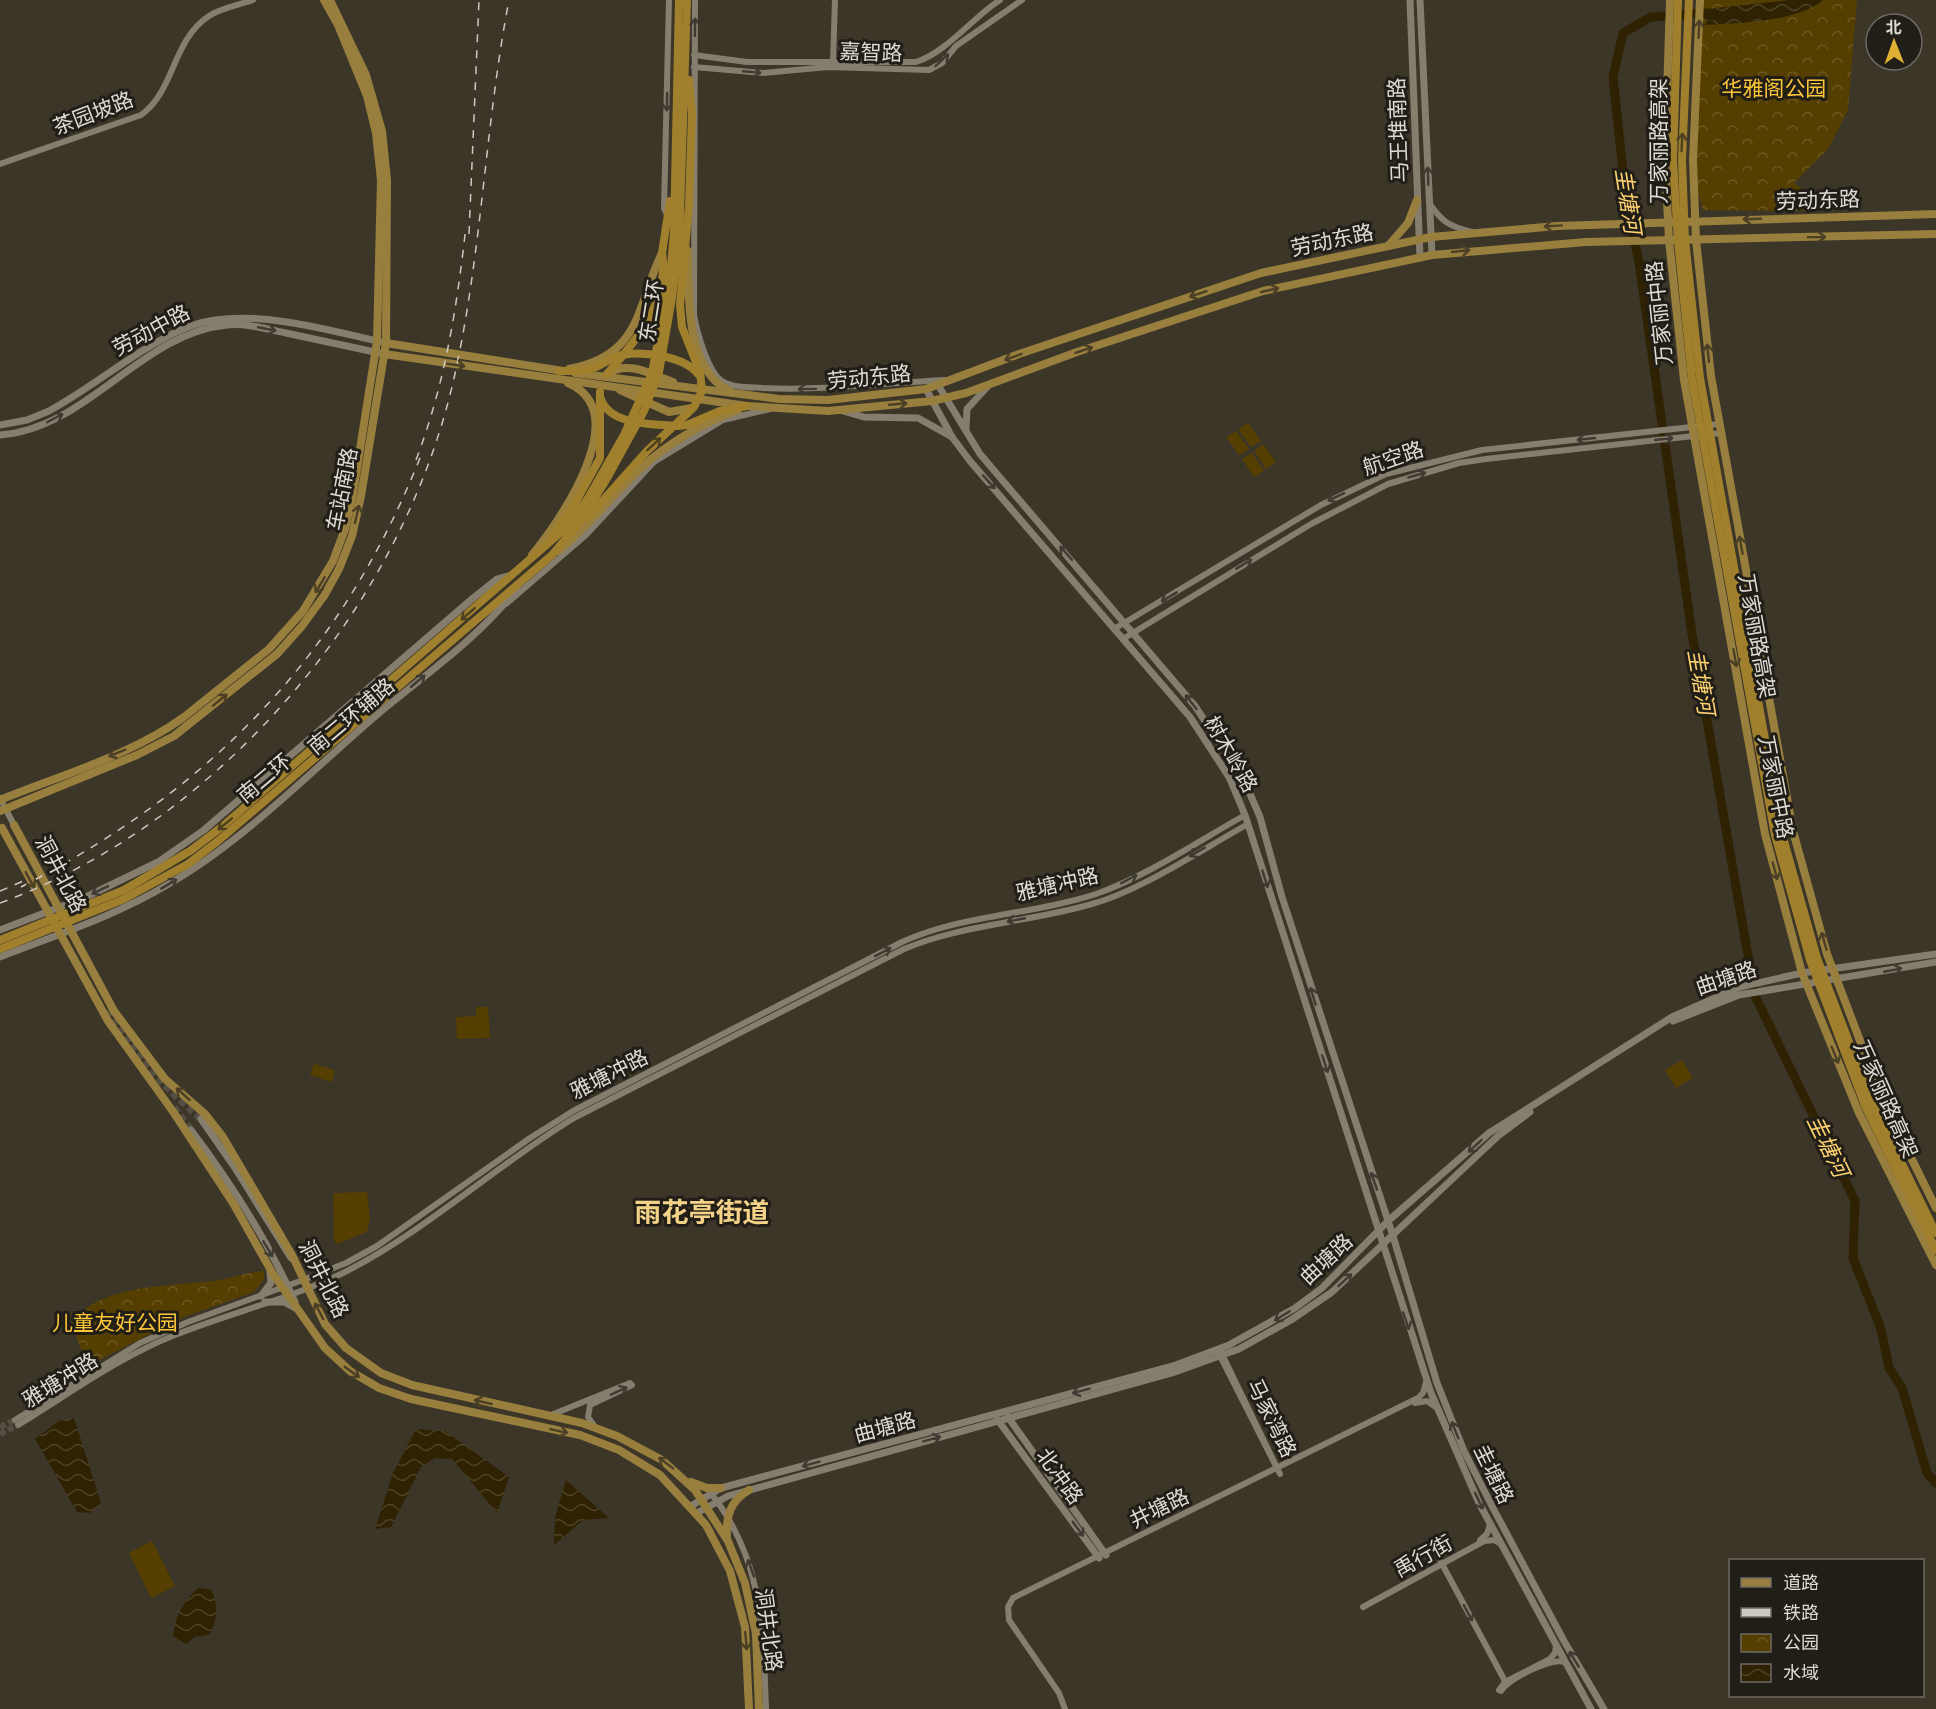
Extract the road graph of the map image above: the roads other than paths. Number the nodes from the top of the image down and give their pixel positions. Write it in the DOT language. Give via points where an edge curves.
graph roads {
  1 [pos="253,0"];
  2 [pos="324,0"];
  3 [pos="330,0"];
  4 [pos="669,0"];
  5 [pos="679,0"];
  6 [pos="687,0"];
  7 [pos="695,0"];
  8 [pos="835,0"];
  9 [pos="1000,0"];
  10 [pos="1022,0"];
  11 [pos="1410,0"];
  12 [pos="1420,0"];
  13 [pos="1670,0"];
  14 [pos="1678,0"];
  15 [pos="1689,0"];
  16 [pos="1700,0"];
  17 [pos="686,50"];
  18 [pos="694,55"];
  19 [pos="833,62"];
  20 [pos="694,67"];
  21 [pos="0,164"];
  22 [pos="673,188"];
  23 [pos="1418,200"];
  24 [pos="1429,203"];
  25 [pos="667,214"];
  26 [pos="1936,214"];
  27 [pos="1695,221"];
  28 [pos="1668,222"];
  29 [pos="1476,233"];
  30 [pos="1936,234"];
  31 [pos="1431,237"];
  32 [pos="687,238"];
  33 [pos="1419,239"];
  34 [pos="1669,240"];
  35 [pos="1696,240"];
  36 [pos="1388,246"];
  37 [pos="662,253"];
  38 [pos="1432,255"];
  39 [pos="1420,258"];
  40 [pos="377,341"];
  41 [pos="386,343"];
  42 [pos="375,352"];
  43 [pos="384,354"];
  44 [pos="559,371"];
  45 [pos="607,374"];
  46 [pos="702,380"];
  47 [pos="949,380"];
  48 [pos="561,381"];
  49 [pos="722,381"];
  50 [pos="991,384"];
  51 [pos="938,385"];
  52 [pos="614,387"];
  53 [pos="689,387"];
  54 [pos="926,389"];
  55 [pos="754,397"];
  56 [pos="944,398"];
  57 [pos="933,401"];
  58 [pos="747,406"];
  59 [pos="694,407"];
  60 [pos="771,409"];
  61 [pos="840,410"];
  62 [pos="1719,424"];
  63 [pos="0,425"];
  64 [pos="1694,432"];
  65 [pos="1721,433"];
  66 [pos="0,435"];
  67 [pos="967,435"];
  68 [pos="952,437"];
  69 [pos="1482,450"];
  70 [pos="1486,459"];
  71 [pos="1386,474"];
  72 [pos="1388,484"];
  73 [pos="572,532"];
  74 [pos="543,549"];
  75 [pos="552,555"];
  76 [pos="523,565"];
  77 [pos="511,576"];
  78 [pos="520,584"];
  79 [pos="501,609"];
  80 [pos="1125,622"];
  81 [pos="1114,629"];
  82 [pos="1134,633"];
  83 [pos="1123,639"];
  84 [pos="0,800"];
  85 [pos="3,810"];
  86 [pos="1245,816"];
  87 [pos="1248,824"];
  88 [pos="14,825"];
  89 [pos="1,826"];
  90 [pos="87,922"];
  91 [pos="0,930"];
  92 [pos="0,940"];
  93 [pos="45,940"];
  94 [pos="0,949"];
  95 [pos="1936,954"];
  96 [pos="0,957"];
  97 [pos="1936,962"];
  98 [pos="1833,968"];
  99 [pos="1802,973"];
  100 [pos="1838,980"];
  101 [pos="1806,984"];
  102 [pos="1740,991"];
  103 [pos="201,1119"];
  104 [pos="191,1130"];
  105 [pos="1936,1208"];
  106 [pos="1388,1221"];
  107 [pos="1380,1230"];
  108 [pos="1936,1233"];
  109 [pos="1393,1236"];
  110 [pos="1383,1244"];
  111 [pos="1936,1250"];
  112 [pos="1936,1265"];
  113 [pos="268,1266"];
  114 [pos="298,1267"];
  115 [pos="305,1284"];
  116 [pos="287,1290"];
  117 [pos="263,1299"];
  118 [pos="299,1310"];
  119 [pos="1220,1353"];
  120 [pos="1426,1381"];
  121 [pos="1437,1408"];
  122 [pos="1004,1412"];
  123 [pos="994,1414"];
  124 [pos="541,1415"];
  125 [pos="1009,1419"];
  126 [pos="999,1422"];
  127 [pos="17,1423"];
  128 [pos="595,1428"];
  129 [pos="1278,1470"];
  130 [pos="683,1477"];
  131 [pos="721,1488"];
  132 [pos="749,1490"];
  133 [pos="708,1491"];
  134 [pos="701,1499"];
  135 [pos="717,1501"];
  136 [pos="691,1506"];
  137 [pos="707,1507"];
  138 [pos="697,1513"];
  139 [pos="728,1517"];
  140 [pos="1490,1524"];
  141 [pos="728,1541"];
  142 [pos="1501,1544"];
  143 [pos="1102,1555"];
  144 [pos="1441,1563"];
  145 [pos="1362,1606"];
  146 [pos="1556,1645"];
  147 [pos="1564,1662"];
  148 [pos="1506,1683"];
  149 [pos="749,1709"];
  150 [pos="759,1709"];
  151 [pos="766,1709"];
  152 [pos="1066,1709"];
  153 [pos="1590,1709"];
  154 [pos="1604,1709"];
  1 -- 21 [label="street, 茶园坡路" via="211,14 194,28 157,100 141,115"];
  2 -- 40 [label="main road, 车站南路" via="360,77 376,133 381,180"];
  3 -- 41 [label="main road, 车站南路" via="366,75 382,130 387,180"];
  4 -- 25 [label="street, one-way" via="664,208"];
  5 -- 22 [label="highway, 东二环"];
  6 -- 17 [label="highway, 东二环"];
  18 -- 7 [label="street, one-way"];
  8 -- 19 [label="street"];
  9 -- 19 [label="street, 嘉智路" via="978,14 933,57 907,62"];
  20 -- 10 [label="street, 嘉智路, one-way" via="763,73 828,67 929,70"];
  11 -- 23 [label="main road, 马王堆南路"];
  24 -- 12 [label="main road, 马王堆南路, one-way"];
  13 -- 28 [label="main road, 万家丽中路" via="1665,161"];
  14 -- 111 [label="highway, 万家丽路高架" via="1673,160 1691,368 1775,835 1810,960 1866,1108"];
  108 -- 15 [label="highway, 万家丽路高架, one-way" via="1873,1105 1817,958 1782,834 1698,367 1685,240 1682,160"];
  27 -- 16 [label="main road, 万家丽中路, one-way" via="1693,160"];
  17 -- 32 [label="highway" via="692,114"];
  17 -- 73 [label="highway, 东二环" via="679,243 661,362 638,423"];
  18 -- 19 [label="street, 嘉智路" via="747,62"];
  18 -- 20 [label="street"];
  20 -- 49 [label="street" via="694,315 705,352"];
  22 -- 25 [label="highway"];
  22 -- 74 [label="highway, 东二环" via="670,271 649,382 631,423 587,500 567,527"];
  23 -- 33 [label="main road, 马王堆南路"];
  23 -- 36 [label="main road" via="1408,223"];
  24 -- 29 [label="street" via="1441,220"];
  24 -- 31 [label="main road, 马王堆南路"];
  25 -- 37 [label="highway"];
  26 -- 27 [label="main road, 劳动东路, one-way"];
  27 -- 28 [label="main road, 劳动东路"];
  27 -- 35 [label="main road, 万家丽中路"];
  28 -- 29 [label="main road, 劳动东路, one-way"];
  28 -- 34 [label="main road, 万家丽中路"];
  29 -- 31 [label="main road, 劳动东路"];
  35 -- 30 [label="main road, 劳动东路, one-way"];
  31 -- 33 [label="main road, 劳动东路"];
  31 -- 38 [label="main road, 马王堆南路"];
  32 -- 46 [label="highway" via="681,315 685,338"];
  32 -- 55 [label="main road" via="690,327 711,375 722,387"];
  33 -- 36 [label="main road, 劳动东路"];
  33 -- 39 [label="main road, 马王堆南路"];
  34 -- 35 [label="main road, 劳动东路"];
  38 -- 34 [label="main road, 劳动东路, one-way"];
  34 -- 64 [label="main road, 万家丽中路" via="1684,380"];
  62 -- 35 [label="main road, 万家丽中路, one-way"];
  36 -- 47 [label="main road, 劳动东路, one-way" via="1261,273"];
  37 -- 44 [label="main road" via="634,329 610,352 583,366"];
  37 -- 45 [label="highway" via="664,261 654,309 644,330"];
  38 -- 39 [label="main road, 劳动东路"];
  50 -- 39 [label="main road, 劳动东路, one-way" via="1263,291"];
  40 -- 41 [label="main road, 劳动中路"];
  40 -- 42 [label="main road, 车站南路"];
  40 -- 63 [label="main road, 劳动中路" via="261,319 215,319 174,333 49,411"];
  41 -- 43 [label="main road, 车站南路"];
  41 -- 44 [label="main road, 劳动中路"];
  42 -- 43 [label="main road, 劳动中路"];
  66 -- 42 [label="main road, 劳动中路, one-way" via="49,422 198,330 230,324 258,327"];
  42 -- 84 [label="main road, 车站南路, one-way" via="349,513 325,577 303,611 269,649 170,727"];
  43 -- 48 [label="main road, 劳动中路, one-way"];
  85 -- 43 [label="main road, 车站南路, one-way" via="174,736 277,654 308,619 332,583 357,517"];
  44 -- 46 [label="highway" via="582,371 623,355 648,356 686,363"];
  44 -- 53 [label="main road, 劳动中路"];
  45 -- 53 [label="main road" via="624,367 637,369"];
  46 -- 59 [label="highway"];
  47 -- 49 [label="street, one-way" via="798,390 744,387"];
  47 -- 51 [label="main road, 劳动东路"];
  48 -- 52 [label="main road, 劳动中路"];
  48 -- 76 [label="main road" via="586,394 592,407 590,462 549,532"];
  49 -- 55 [label="street"];
  50 -- 56 [label="main road, 劳动东路"];
  50 -- 67 [label="main road" via="967,409"];
  51 -- 54 [label="main road, 劳动东路"];
  51 -- 56 [label="main road, 树木岭路"];
  52 -- 58 [label="main road, 劳动东路"];
  52 -- 59 [label="main road" via="669,412"];
  53 -- 55 [label="main road"];
  54 -- 55 [label="main road, 劳动东路" via="828,400"];
  54 -- 57 [label="main road, 树木岭路"];
  56 -- 57 [label="main road, 劳动东路"];
  56 -- 67 [label="main road, 树木岭路"];
  61 -- 57 [label="main road, 劳动东路, one-way"];
  57 -- 68 [label="main road, 树木岭路"];
  58 -- 60 [label="main road, 劳动东路"];
  58 -- 74 [label="highway" via="720,411 687,425 661,424 612,414 603,404 600,392 598,463"];
  58 -- 75 [label="main road" via="710,423 641,468 585,529"];
  73 -- 59 [label="highway, one-way"];
  60 -- 61 [label="main road, 劳动东路"];
  60 -- 79 [label="street" via="723,420 654,462 586,535"];
  61 -- 68 [label="main road" via="864,417 918,418"];
  62 -- 64 [label="street, 航空路"];
  62 -- 65 [label="main road, 万家丽中路"];
  64 -- 65 [label="street, 航空路"];
  64 -- 69 [label="street, 航空路, one-way" via="1682,428"];
  70 -- 64 [label="street, 航空路, one-way" via="1684,437"];
  64 -- 99 [label="main road, 万家丽中路, one-way" via="1765,834"];
  98 -- 65 [label="main road, 万家丽中路, one-way" via="1793,831"];
  80 -- 67 [label="main road, 树木岭路, one-way"];
  68 -- 81 [label="main road, 树木岭路, one-way"];
  69 -- 70 [label="street"];
  69 -- 71 [label="street, 航空路"];
  72 -- 70 [label="street, 航空路, one-way"];
  71 -- 72 [label="street"];
  71 -- 80 [label="street, 航空路, one-way" via="1321,505"];
  82 -- 72 [label="street, 航空路, one-way" via="1311,524"];
  73 -- 75 [label="highway, 东二环"];
  74 -- 76 [label="highway, 东二环"];
  75 -- 78 [label="highway, 东二环"];
  76 -- 77 [label="highway, 东二环"];
  77 -- 91 [label="main road, 南二环辅路, one-way" via="497,579 472,599 220,815 167,855 86,897"];
  77 -- 92 [label="highway, 南二环, one-way" via="190,851 124,890"];
  78 -- 79 [label="main road, 南二环辅路"];
  78 -- 94 [label="highway, 南二环" via="188,864 124,899"];
  90 -- 79 [label="main road, 南二环辅路, one-way" via="168,885 227,844"];
  80 -- 81 [label="street, 航空路"];
  80 -- 82 [label="main road, 树木岭路"];
  81 -- 83 [label="main road, 树木岭路"];
  82 -- 83 [label="street, 航空路"];
  106 -- 82 [label="main road, 树木岭路, one-way" via="1324,1033 1255,805 1244,780 1207,723"];
  83 -- 86 [label="main road, 树木岭路" via="1190,717 1229,777"];
  84 -- 85 [label="street, 洞井北路"];
  85 -- 88 [label="street, 洞井北路"];
  86 -- 87 [label="main road, 树木岭路"];
  115 -- 86 [label="street, 雅塘冲路, one-way" via="377,1246 573,1111 902,942 951,924 1071,901 1112,888"];
  87 -- 107 [label="main road, 树木岭路, one-way"];
  87 -- 115 [label="street, 雅塘冲路, one-way" via="1093,904 952,932 904,949 574,1118 388,1247 348,1270"];
  114 -- 88 [label="main road, 洞井北路, one-way" via="223,1137 205,1114 165,1079 126,1028 85,962"];
  89 -- 113 [label="main road, 洞井北路, one-way" via="116,1033 222,1185"];
  90 -- 93 [label="main road, 南二环辅路"];
  90 -- 93 [label="main road" via="78,933 78,946 103,1001 68,948"];
  93 -- 96 [label="main road, 南二环辅路"];
  95 -- 98 [label="main road, 曲塘路"];
  100 -- 97 [label="main road, 曲塘路, one-way"];
  98 -- 99 [label="main road, 曲塘路"];
  98 -- 100 [label="main road, 万家丽中路"];
  99 -- 101 [label="main road, 万家丽中路"];
  99 -- 102 [label="main road, 曲塘路"];
  100 -- 101 [label="main road, 曲塘路"];
  100 -- 105 [label="main road, 万家丽中路" via="1883,1101"];
  101 -- 102 [label="main road, 曲塘路"];
  101 -- 112 [label="main road, 万家丽中路, one-way" via="1859,1113"];
  102 -- 106 [label="main road, 曲塘路, one-way" via="1672,1017 1489,1133"];
  102 -- 109 [label="main road, 曲塘路" via="1672,1021 1535,1109 1498,1136"];
  103 -- 114 [label="main road"];
  104 -- 116 [label="main road, one-way" via="230,1184"];
  106 -- 107 [label="main road, 曲塘路"];
  106 -- 109 [label="main road, 树木岭路"];
  107 -- 110 [label="main road, 树木岭路"];
  107 -- 119 [label="main road, 曲塘路, one-way" via="1315,1294"];
  109 -- 110 [label="main road, 曲塘路"];
  154 -- 109 [label="main road, 圭塘路, one-way" via="1464,1451 1437,1383"];
  119 -- 110 [label="main road, 曲塘路, one-way" via="1292,1320 1342,1284"];
  110 -- 120 [label="main road, 圭塘路, one-way"];
  113 -- 116 [label="main road, 洞井北路"];
  113 -- 117 [label="main road" via="271,1283"];
  114 -- 115 [label="main road, 洞井北路"];
  115 -- 116 [label="street, 雅塘冲路"];
  124 -- 115 [label="main road, 洞井北路, one-way" via="432,1390 381,1373 334,1336"];
  116 -- 117 [label="street, 雅塘冲路"];
  116 -- 118 [label="main road, 洞井北路"];
  117 -- 118 [label="main road" via="284,1302"];
  117 -- 127 [label="street, 雅塘冲路" via="143,1350"];
  118 -- 136 [label="main road, 洞井北路, one-way" via="334,1358 379,1388 411,1399 594,1440 642,1462"];
  119 -- 122 [label="main road, 曲塘路, one-way"];
  119 -- 125 [label="main road, 曲塘路" via="1172,1373"];
  119 -- 129 [label="street, 马家湾路"];
  120 -- 121 [label="main road, 圭塘路"];
  120 -- 129 [label="street, 井塘路" via="1424,1393 1418,1398"];
  121 -- 129 [label="street, 井塘路" via="1430,1402 1419,1401"];
  121 -- 140 [label="main road, 圭塘路, one-way"];
  122 -- 123 [label="main road, 曲塘路"];
  122 -- 125 [label="main road, 北冲路"];
  123 -- 126 [label="main road, 北冲路"];
  123 -- 131 [label="main road, 曲塘路, one-way"];
  124 -- 128 [label="main road, 洞井北路"];
  128 -- 124 [label="street, one-way" via="588,1417 590,1405 630,1383 566,1411"];
  125 -- 126 [label="main road, 曲塘路"];
  125 -- 143 [label="main road, 北冲路"];
  132 -- 126 [label="main road, 曲塘路, one-way"];
  126 -- 143 [label="main road, 北冲路, one-way"];
  130 -- 128 [label="main road, 洞井北路, one-way" via="650,1452"];
  129 -- 143 [label="street, 井塘路"];
  130 -- 133 [label="main road"];
  130 -- 134 [label="main road, 洞井北路"];
  131 -- 133 [label="main road"];
  132 -- 135 [label="main road, 曲塘路"];
  132 -- 139 [label="main road" via="736,1499"];
  133 -- 134 [label="main road"];
  133 -- 135 [label="street"];
  134 -- 136 [label="main road"];
  134 -- 137 [label="main road, 洞井北路"];
  135 -- 137 [label="main road, 曲塘路"];
  135 -- 139 [label="street"];
  136 -- 138 [label="main road, 洞井北路"];
  137 -- 138 [label="main road, 曲塘路"];
  137 -- 141 [label="main road, 洞井北路"];
  138 -- 149 [label="main road, 洞井北路, one-way" via="730,1571 742,1611"];
  139 -- 141 [label="main road"];
  151 -- 139 [label="street, one-way" via="757,1589 746,1553"];
  140 -- 142 [label="main road, 圭塘路"];
  140 -- 144 [label="street, 禹行街" via="1485,1537"];
  141 -- 150 [label="main road, 洞井北路" via="754,1618"];
  142 -- 144 [label="street, 禹行街" via="1486,1540"];
  142 -- 146 [label="main road, 圭塘路"];
  143 -- 152 [label="street, 井塘路" via="1018,1594 1008,1607 1013,1627 1059,1692"];
  144 -- 145 [label="street, 禹行街"];
  144 -- 148 [label="street, one-way"];
  146 -- 147 [label="main road, 圭塘路"];
  146 -- 148 [label="street" via="1550,1659"];
  147 -- 148 [label="street" via="1551,1661"];
  147 -- 153 [label="main road, 圭塘路"];
}
